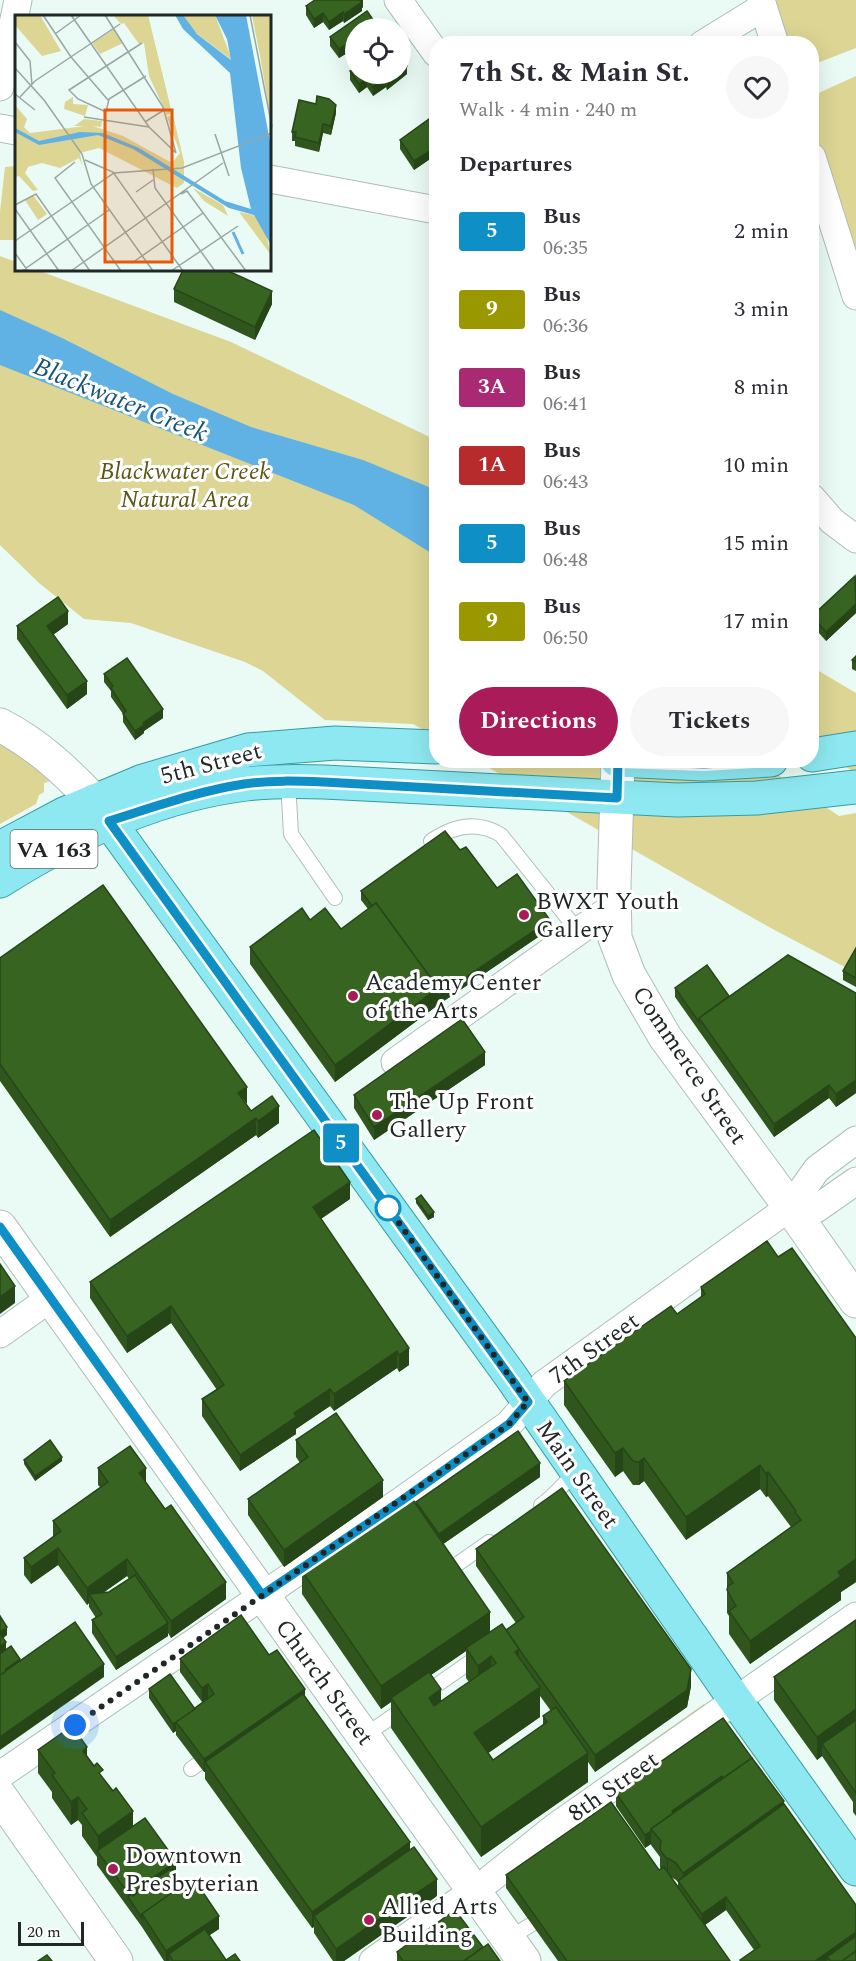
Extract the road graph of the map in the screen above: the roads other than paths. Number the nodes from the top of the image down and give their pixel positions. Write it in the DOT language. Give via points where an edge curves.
graph roads {
  1 [pos="18,0"];
  2 [pos="398,0"];
  3 [pos="762,3"];
  4 [pos="7,27"];
  5 [pos="715,36"];
  6 [pos="772,36"];
  7 [pos="429,43"];
  8 [pos="0,87"];
  9 [pos="0,128"];
  10 [pos="15,131"];
  11 [pos="272,178"];
  12 [pos="819,179"];
  13 [pos="429,209"];
  14 [pos="856,296"];
  15 [pos="819,506"];
  16 [pos="856,539"];
  17 [pos="0,725"];
  18 [pos="429,747"];
  19 [pos="856,748"];
  20 [pos="819,754"];
  21 [pos="617,768"];
  22 [pos="288,781"];
  23 [pos="856,787"];
  24 [pos="617,798"];
  25 [pos="102,811"];
  26 [pos="426,845"];
  27 [pos="0,848"];
  28 [pos="0,881"];
  29 [pos="335,898"];
  30 [pos="614,906"];
  31 [pos="578,931"];
  32 [pos="395,1062"];
  33 [pos="856,1140"];
  34 [pos="856,1181"];
  35 [pos="790,1207"];
  36 [pos="0,1227"];
  37 [pos="52,1297"];
  38 [pos="856,1301"];
  39 [pos="0,1334"];
  40 [pos="528,1402"];
  41 [pos="577,1472"];
  42 [pos="532,1512"];
  43 [pos="503,1532"];
  44 [pos="436,1552"];
  45 [pos="262,1595"];
  46 [pos="856,1616"];
  47 [pos="494,1645"];
  48 [pos="735,1700"];
  49 [pos="363,1736"];
  50 [pos="0,1776"];
  51 [pos="0,1796"];
  52 [pos="856,1869"];
  53 [pos="474,1891"];
  54 [pos="522,1941"];
  55 [pos="116,1961"];
  56 [pos="373,1961"];
  1 -- 4 [label="street"];
  2 -- 7 [label="street"];
  3 -- 5 [label="street"];
  3 -- 6 [label="street"];
  4 -- 8 [label="street"];
  9 -- 10 [label="street"];
  11 -- 13 [label="street"];
  12 -- 14 [label="street"];
  15 -- 16 [label="street"];
  17 -- 25 [label="main road, Main Street" via="23,736 67,772"];
  18 -- 25 [label="main road, 5th Street" via="334,743 248,750 143,781"];
  19 -- 20 [label="main road"];
  21 -- 24 [label="main road, Commerce Street"];
  22 -- 24 [label="main road, 5th Street / VA 163"];
  22 -- 25 [label="main road, 5th Street / VA 163" via="247,784"];
  22 -- 29 [label="lane" via="291,834"];
  23 -- 24 [label="main road, 5th Street" via="757,798"];
  24 -- 30 [label="main road, Commerce Street"];
  25 -- 27 [label="main road, 5th Street" via="49,820"];
  25 -- 28 [label="main road, 5th Street / VA 163"];
  25 -- 40 [label="main road, Main Street"];
  26 -- 31 [label="lane" via="462,826 494,830"];
  30 -- 31 [label="street"];
  30 -- 35 [label="main road, Commerce Street" via="615,938 638,993 665,1037"];
  31 -- 32 [label="street"];
  33 -- 35 [label="street, 7th Street" via="817,1169"];
  34 -- 35 [label="street" via="816,1209"];
  35 -- 38 [label="main road, Commerce Street"];
  35 -- 40 [label="street, 7th Street" via="544,1384"];
  36 -- 37 [label="main road, Church Street"];
  37 -- 39 [label="street"];
  37 -- 45 [label="main road, Church Street"];
  40 -- 41 [label="main road, Main Street"];
  40 -- 45 [label="street, 7th Street" via="509,1424 406,1508"];
  41 -- 42 [label="lane"];
  41 -- 48 [label="main road, Main Street"];
  43 -- 44 [label="lane" via="449,1570"];
  45 -- 49 [label="main road, Church Street" via="335,1704"];
  45 -- 50 [label="street, 7th Street"];
  46 -- 48 [label="street, 8th Street"];
  47 -- 49 [label="lane"];
  48 -- 52 [label="main road, Main Street"];
  48 -- 53 [label="street, 8th Street" via="560,1834"];
  49 -- 53 [label="main road, Church Street"];
  51 -- 55 [label="main road"];
  53 -- 54 [label="main road, Church Street"];
  53 -- 56 [label="street, 8th Street"];
}
